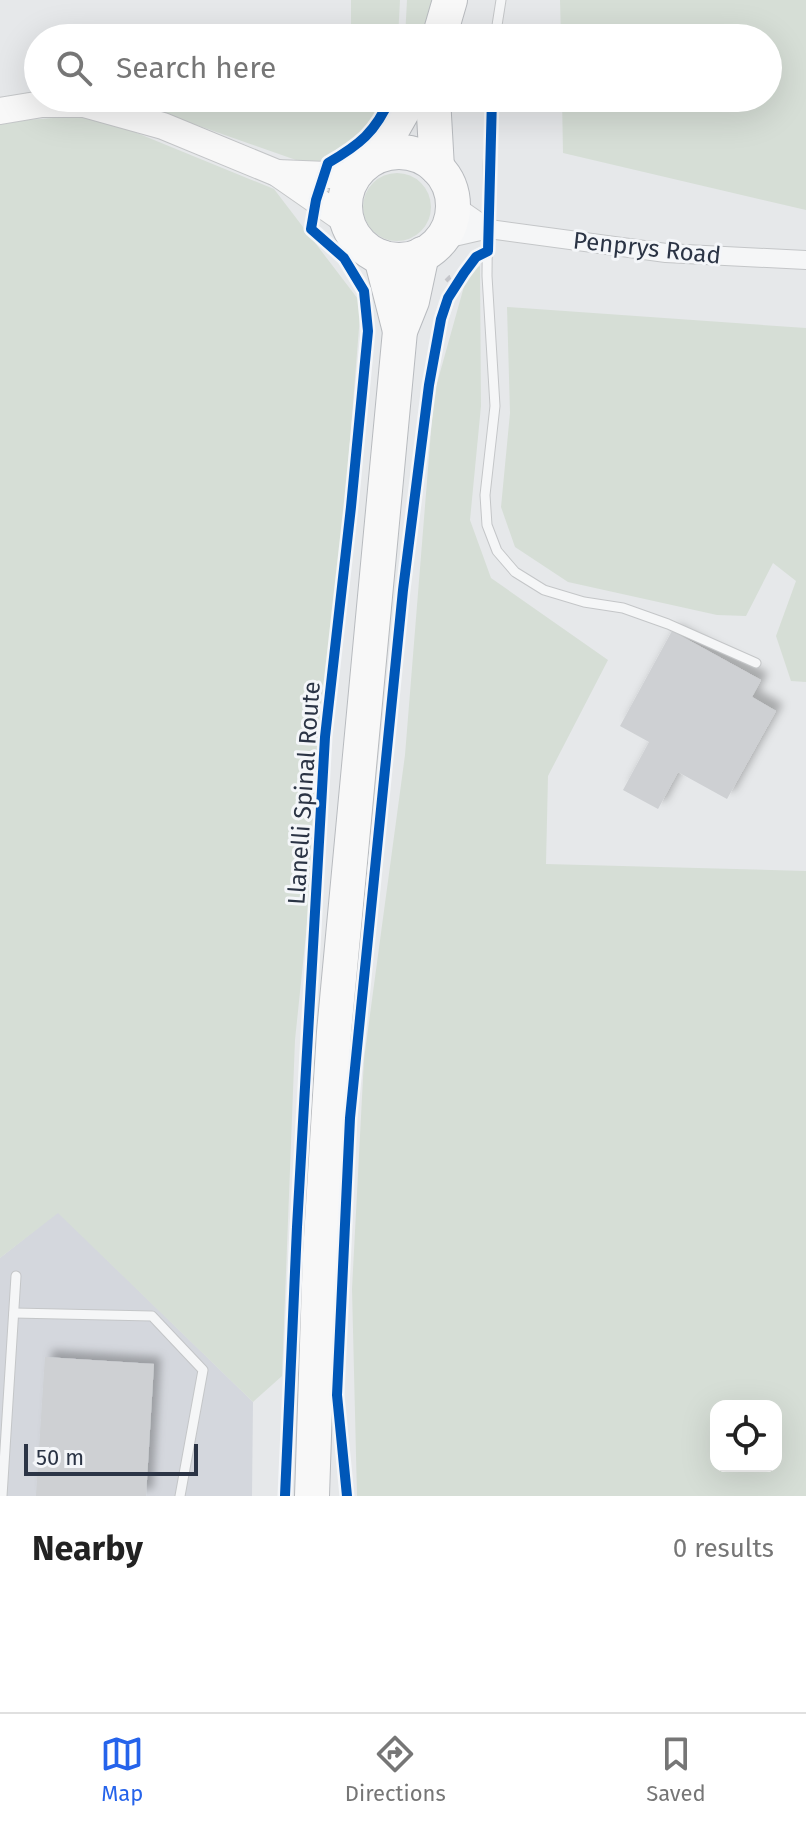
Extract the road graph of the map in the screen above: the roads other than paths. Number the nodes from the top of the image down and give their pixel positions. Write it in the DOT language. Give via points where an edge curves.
graph roads {
  1 [pos="450,0"];
  2 [pos="501,0"];
  3 [pos="443,24"];
  4 [pos="497,24"];
  5 [pos="24,107"];
  6 [pos="0,111"];
  7 [pos="120,112"];
  8 [pos="401,112"];
  9 [pos="434,112"];
  10 [pos="491,112"];
  11 [pos="365,166"];
  12 [pos="437,168"];
  13 [pos="277,173"];
  14 [pos="453,204"];
  15 [pos="346,221"];
  16 [pos="489,229"];
  17 [pos="431,247"];
  18 [pos="381,257"];
  19 [pos="806,260"];
  20 [pos="400,331"];
  21 [pos="756,663"];
  22 [pos="16,1276"];
  23 [pos="14,1313"];
  24 [pos="2,1496"];
  25 [pos="180,1496"];
  26 [pos="312,1496"];
  1 -- 3 [label="highway"];
  2 -- 4 [label="lane"];
  5 -- 6 [label="street"];
  7 -- 13 [label="street"];
  8 -- 11 [label="highway"];
  9 -- 12 [label="highway"];
  10 -- 16 [label="lane"];
  11 -- 12 [label="highway" via="393,152 424,158"];
  11 -- 13 [label="street"];
  11 -- 15 [label="highway" via="345,198"];
  12 -- 14 [label="highway"];
  13 -- 15 [label="street"];
  14 -- 16 [label="street, Penprys Road"];
  14 -- 17 [label="highway" via="450,223"];
  15 -- 18 [label="highway" via="359,243"];
  16 -- 17 [label="street, Penprys Road"];
  16 -- 19 [label="street, Penprys Road" via="666,253"];
  16 -- 21 [label="lane" via="495,406 485,495 487,525 497,551 515,572 544,590 623,608"];
  17 -- 18 [label="highway" via="402,260"];
  17 -- 20 [label="highway"];
  18 -- 20 [label="highway"];
  20 -- 26 [label="highway" via="334,1032"];
  22 -- 23 [label="lane"];
  23 -- 24 [label="lane"];
  23 -- 25 [label="lane" via="152,1316 203,1370"];
}
